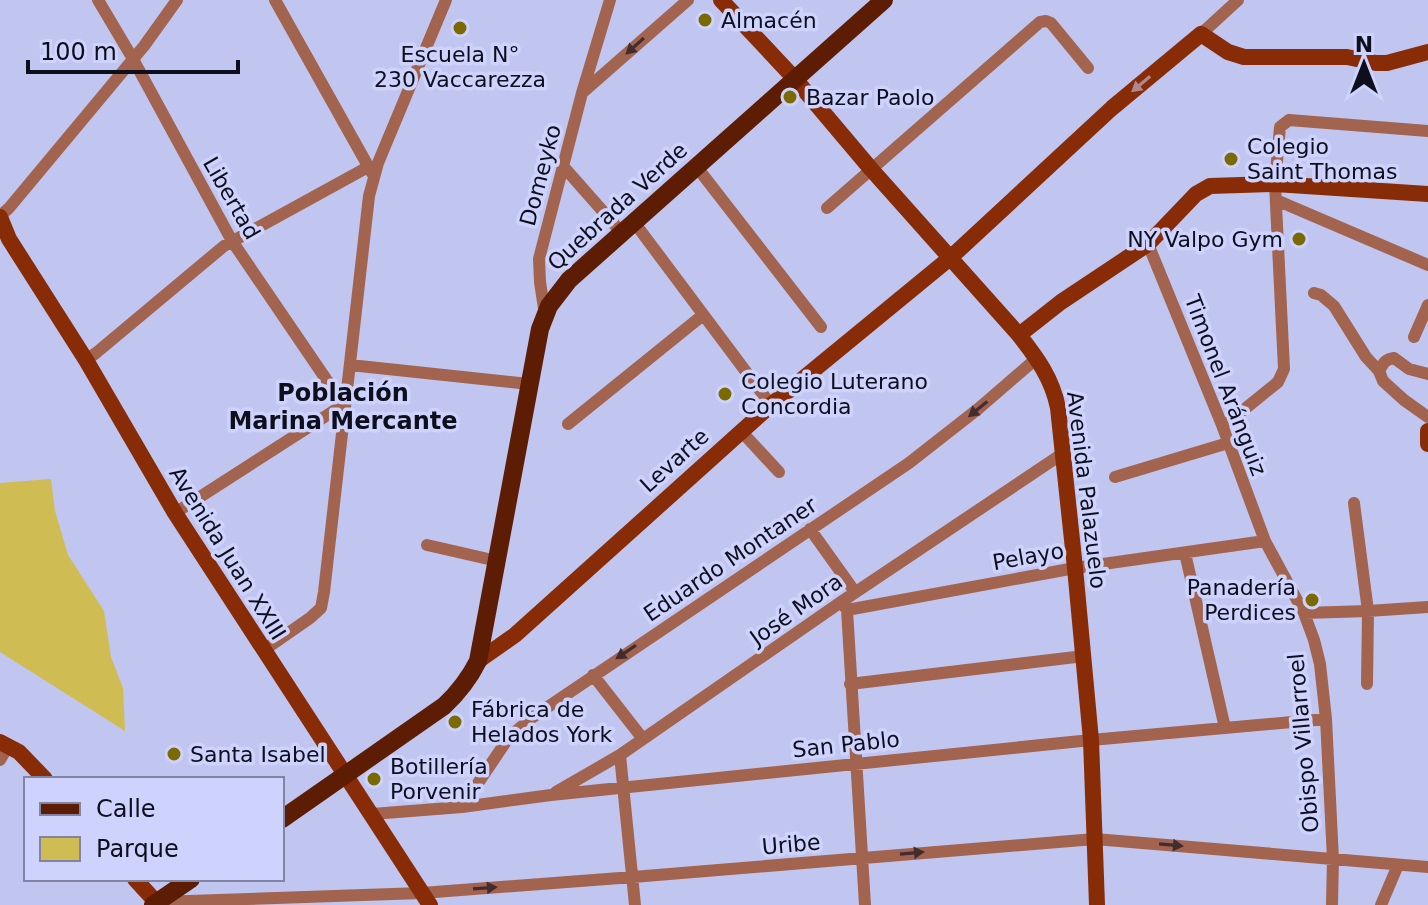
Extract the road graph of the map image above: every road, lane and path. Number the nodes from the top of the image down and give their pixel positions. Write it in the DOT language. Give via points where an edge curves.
graph roads {
  1 [pos="98,0"];
  2 [pos="177,0"];
  3 [pos="275,0"];
  4 [pos="446,0"];
  5 [pos="610,0"];
  6 [pos="688,0"];
  7 [pos="721,0"];
  8 [pos="884,0"];
  9 [pos="1238,0"];
  10 [pos="1201,34"];
  11 [pos="1428,52"];
  12 [pos="133,59"];
  13 [pos="1088,68"];
  14 [pos="795,79"];
  15 [pos="582,93"];
  16 [pos="1428,131"];
  17 [pos="563,166"];
  18 [pos="696,166"];
  19 [pos="871,169"];
  20 [pos="371,171"];
  21 [pos="1276,192"];
  22 [pos="1428,194"];
  23 [pos="827,208"];
  24 [pos="0,217"];
  25 [pos="628,227"];
  26 [pos="4,235"];
  27 [pos="232,241"];
  28 [pos="1148,244"];
  29 [pos="950,258"];
  30 [pos="1428,265"];
  31 [pos="1314,293"];
  32 [pos="1428,305"];
  33 [pos="545,315"];
  34 [pos="703,315"];
  35 [pos="821,327"];
  36 [pos="1019,335"];
  37 [pos="1414,337"];
  38 [pos="1037,358"];
  39 [pos="86,360"];
  40 [pos="350,365"];
  41 [pos="1379,371"];
  42 [pos="1428,374"];
  43 [pos="529,384"];
  44 [pos="771,405"];
  45 [pos="344,406"];
  46 [pos="1428,417"];
  47 [pos="1230,421"];
  48 [pos="568,424"];
  49 [pos="741,431"];
  50 [pos="1428,431"];
  51 [pos="1228,443"];
  52 [pos="1428,444"];
  53 [pos="1062,454"];
  54 [pos="779,472"];
  55 [pos="1115,477"];
  56 [pos="1354,503"];
  57 [pos="175,513"];
  58 [pos="810,529"];
  59 [pos="1265,541"];
  60 [pos="427,545"];
  61 [pos="1185,553"];
  62 [pos="497,561"];
  63 [pos="1075,568"];
  64 [pos="855,592"];
  65 [pos="844,606"];
  66 [pos="1428,607"];
  67 [pos="1368,611"];
  68 [pos="1304,613"];
  69 [pos="264,650"];
  70 [pos="1084,656"];
  71 [pos="478,661"];
  72 [pos="593,675"];
  73 [pos="850,684"];
  74 [pos="1367,684"];
  75 [pos="1326,719"];
  76 [pos="1225,728"];
  77 [pos="643,739"];
  78 [pos="1091,740"];
  79 [pos="3,749"];
  80 [pos="620,755"];
  81 [pos="856,763"];
  82 [pos="346,776"];
  83 [pos="43,777"];
  84 [pos="623,788"];
  85 [pos="551,795"];
  86 [pos="462,807"];
  87 [pos="372,814"];
  88 [pos="284,818"];
  89 [pos="1095,839"];
  90 [pos="861,858"];
  91 [pos="1333,859"];
  92 [pos="1398,865"];
  93 [pos="1428,867"];
  94 [pos="633,877"];
  95 [pos="137,881"];
  96 [pos="188,881"];
  97 [pos="426,899"];
  98 [pos="156,904"];
  99 [pos="635,905"];
  100 [pos="865,905"];
  101 [pos="1097,905"];
  102 [pos="1332,905"];
  103 [pos="1381,905"];
  1 -- 12 [label="street, Libertad"];
  2 -- 12 [label="street"];
  3 -- 20 [label="street"];
  4 -- 20 [label="street"];
  5 -- 15 [label="street, Domeyko"];
  6 -- 15 [label="street, one-way"];
  7 -- 14 [label="street, Avenida Palazuelo"];
  8 -- 14 [label="main road, Quebrada Verde"];
  9 -- 10 [label="street, Levarte"];
  10 -- 11 [label="street" via="1244,57 1347,57 1387,63"];
  10 -- 29 [label="street, Levarte, one-way" via="1112,108"];
  12 -- 24 [label="street"];
  12 -- 27 [label="street, Libertad"];
  13 -- 19 [label="street" via="1051,23 1040,22"];
  14 -- 18 [label="main road, Quebrada Verde"];
  14 -- 19 [label="street, Avenida Palazuelo"];
  15 -- 17 [label="street, Domeyko"];
  16 -- 21 [label="street" via="1289,120 1280,127"];
  17 -- 25 [label="street"];
  17 -- 33 [label="street, Domeyko" via="539,259"];
  18 -- 25 [label="main road, Quebrada Verde"];
  18 -- 35 [label="street"];
  19 -- 23 [label="street"];
  19 -- 29 [label="street, Avenida Palazuelo"];
  20 -- 27 [label="street"];
  20 -- 40 [label="street"];
  21 -- 22 [label="street"];
  21 -- 28 [label="street" via="1210,186"];
  21 -- 30 [label="street"];
  21 -- 47 [label="street" via="1284,369 1278,382"];
  24 -- 26 [label="street, Avenida Juan XXIII"];
  25 -- 33 [label="main road, Quebrada Verde" via="561,288"];
  25 -- 34 [label="street"];
  26 -- 39 [label="street, Avenida Juan XXIII"];
  27 -- 39 [label="street"];
  27 -- 45 [label="street, Libertad"];
  28 -- 36 [label="street"];
  28 -- 51 [label="street, Timonel Aránguiz"];
  29 -- 36 [label="street, Avenida Palazuelo"];
  29 -- 44 [label="street, Levarte"];
  31 -- 41 [label="street" via="1334,306"];
  32 -- 37 [label="street"];
  33 -- 43 [label="main road, Quebrada Verde"];
  34 -- 44 [label="street"];
  34 -- 48 [label="street"];
  36 -- 38 [label="street, Avenida Palazuelo"];
  38 -- 53 [label="street, Avenida Palazuelo" via="1055,395"];
  38 -- 58 [label="street, Eduardo Montaner, one-way" via="909,463"];
  39 -- 57 [label="street, Avenida Juan XXIII"];
  40 -- 43 [label="street"];
  40 -- 45 [label="street"];
  41 -- 42 [label="street" via="1394,358"];
  41 -- 46 [label="street" via="1393,391"];
  43 -- 62 [label="main road, Quebrada Verde"];
  44 -- 49 [label="street, Levarte"];
  45 -- 57 [label="street"];
  45 -- 69 [label="street" via="321,608"];
  49 -- 54 [label="street"];
  49 -- 71 [label="street, Levarte" via="515,635"];
  50 -- 52 [label="street"];
  51 -- 55 [label="street"];
  51 -- 59 [label="street, Timonel Aránguiz"];
  53 -- 63 [label="street, Avenida Palazuelo"];
  53 -- 64 [label="street, José Mora"];
  56 -- 67 [label="street"];
  57 -- 69 [label="street, Avenida Juan XXIII"];
  58 -- 64 [label="street"];
  58 -- 72 [label="street, Eduardo Montaner, one-way"];
  59 -- 61 [label="street, Pelayo"];
  59 -- 68 [label="street, Obispo Villarroel"];
  60 -- 62 [label="street"];
  61 -- 63 [label="street, Pelayo"];
  61 -- 76 [label="street"];
  62 -- 71 [label="main road, Quebrada Verde"];
  63 -- 65 [label="street, Pelayo"];
  63 -- 70 [label="street, Avenida Palazuelo"];
  64 -- 65 [label="street, José Mora"];
  65 -- 73 [label="street"];
  65 -- 77 [label="street, José Mora"];
  66 -- 67 [label="street"];
  67 -- 68 [label="street"];
  67 -- 74 [label="street"];
  68 -- 75 [label="street, Obispo Villarroel" via="1320,664"];
  69 -- 82 [label="street, Avenida Juan XXIII"];
  70 -- 73 [label="street"];
  70 -- 78 [label="street, Avenida Palazuelo"];
  71 -- 82 [label="main road, Levarte" via="444,706"];
  72 -- 77 [label="street"];
  72 -- 86 [label="street, Eduardo Montaner" via="509,737"];
  73 -- 81 [label="street"];
  75 -- 76 [label="street, San Pablo"];
  75 -- 91 [label="street, Obispo Villarroel"];
  76 -- 78 [label="street, San Pablo"];
  77 -- 80 [label="street, José Mora"];
  78 -- 81 [label="street, San Pablo"];
  78 -- 89 [label="street, Avenida Palazuelo"];
  79 -- 83 [label="street" via="29,760"];
  80 -- 84 [label="street"];
  80 -- 85 [label="street, José Mora"];
  81 -- 84 [label="street, San Pablo"];
  81 -- 90 [label="street"];
  82 -- 87 [label="street, Avenida Juan XXIII"];
  82 -- 88 [label="main road, Levarte"];
  84 -- 85 [label="street, San Pablo"];
  84 -- 94 [label="street"];
  85 -- 86 [label="street, San Pablo"];
  86 -- 87 [label="street, San Pablo"];
  87 -- 97 [label="street, Avenida Juan XXIII"];
  90 -- 89 [label="street, Uribe, one-way"];
  89 -- 91 [label="street, Uribe, one-way"];
  89 -- 101 [label="street, Avenida Palazuelo"];
  90 -- 94 [label="street, Uribe"];
  90 -- 100 [label="street"];
  91 -- 92 [label="street, Uribe"];
  91 -- 102 [label="street, Obispo Villarroel"];
  92 -- 93 [label="street, Uribe"];
  92 -- 103 [label="street"];
  97 -- 94 [label="street, Uribe, one-way"];
  94 -- 99 [label="street"];
  95 -- 98 [label="street"];
  96 -- 98 [label="main road"];
  97 -- 98 [label="street, Uribe"];
}
